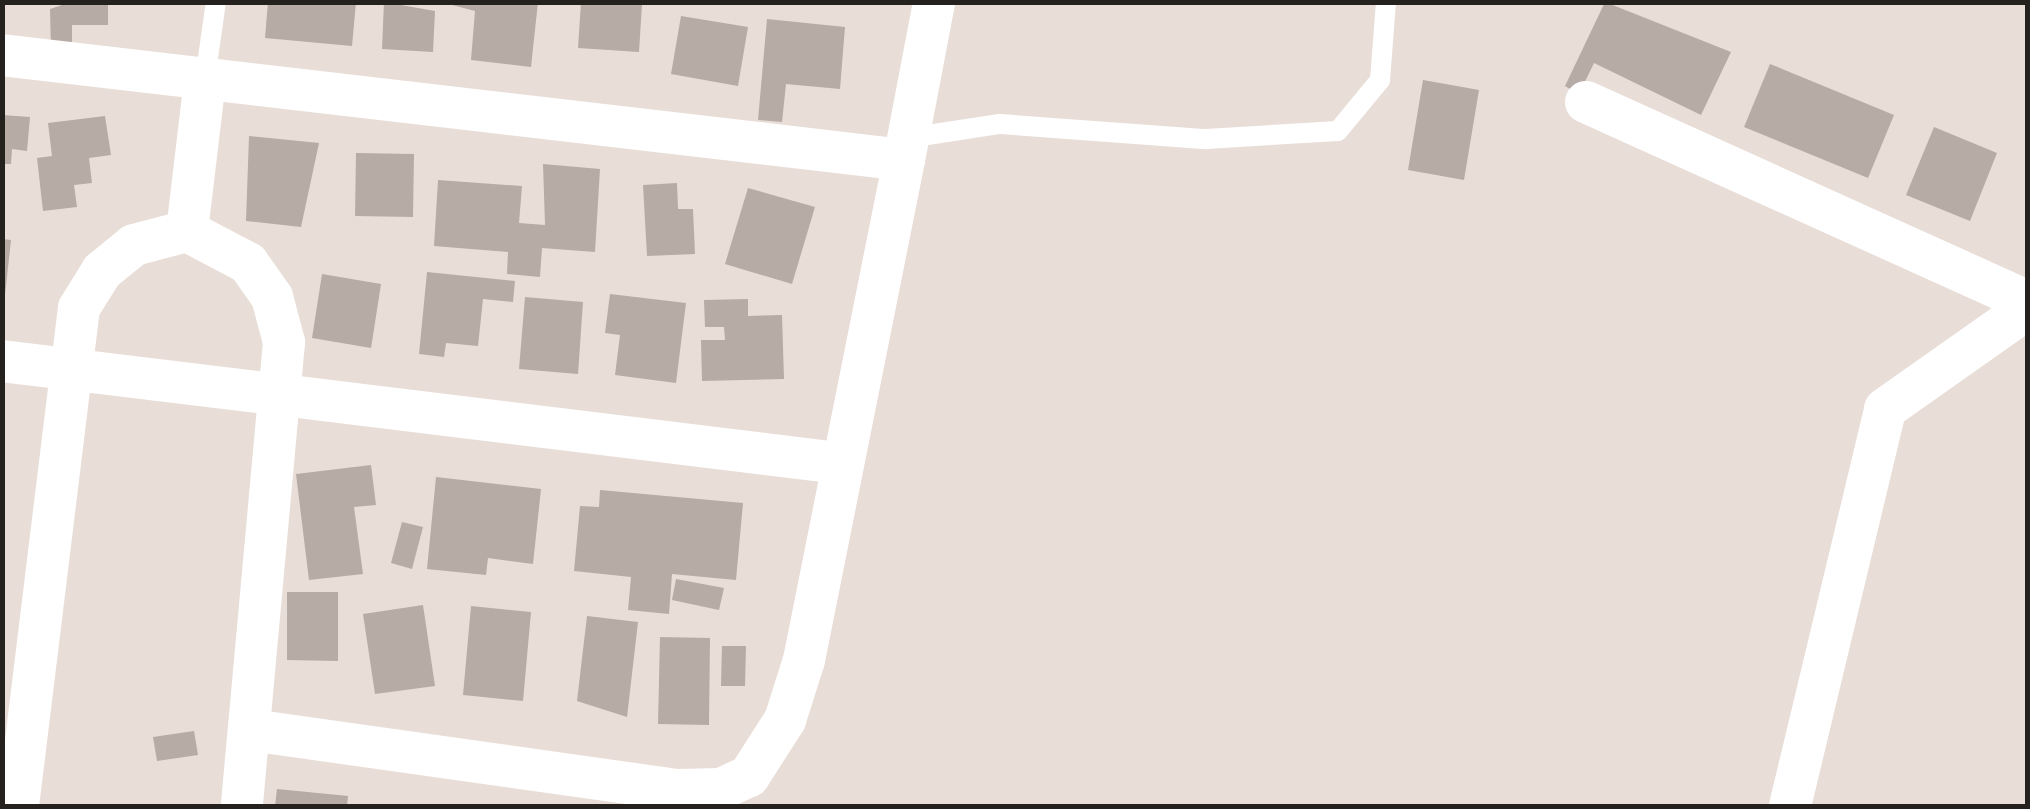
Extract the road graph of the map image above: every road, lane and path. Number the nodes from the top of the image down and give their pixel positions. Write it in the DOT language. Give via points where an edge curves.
graph roads {
  1 [pos="216,2"];
  2 [pos="934,2"];
  3 [pos="1386,2"];
  4 [pos="2,55"];
  5 [pos="205,79"];
  6 [pos="1586,102"];
  7 [pos="906,149"];
  8 [pos="188,231"];
  9 [pos="2028,305"];
  10 [pos="2,361"];
  11 [pos="66,368"];
  12 [pos="282,400"];
  13 [pos="839,462"];
  14 [pos="250,730"];
  15 [pos="539,791"];
  16 [pos="18,806"];
  17 [pos="242,806"];
  18 [pos="1790,806"];
  1 -- 5 [label="lane"];
  2 -- 7 [label="street"];
  3 -- 7 [label="lane" via="1380,80 1338,131 1206,140 1000,124"];
  4 -- 5 [label="street"];
  5 -- 7 [label="street"];
  5 -- 8 [label="street"];
  6 -- 9 [label="street"];
  7 -- 13 [label="street"];
  8 -- 11 [label="street" via="134,246 102,272 79,308"];
  8 -- 12 [label="street" via="248,263 272,297 284,342"];
  9 -- 18 [label="street" via="1885,409"];
  10 -- 11 [label="street"];
  11 -- 12 [label="street"];
  11 -- 16 [label="street"];
  12 -- 13 [label="street"];
  12 -- 14 [label="street"];
  13 -- 15 [label="street" via="804,660 786,720 750,776 721,789"];
  14 -- 15 [label="street"];
  14 -- 17 [label="street"];
}
